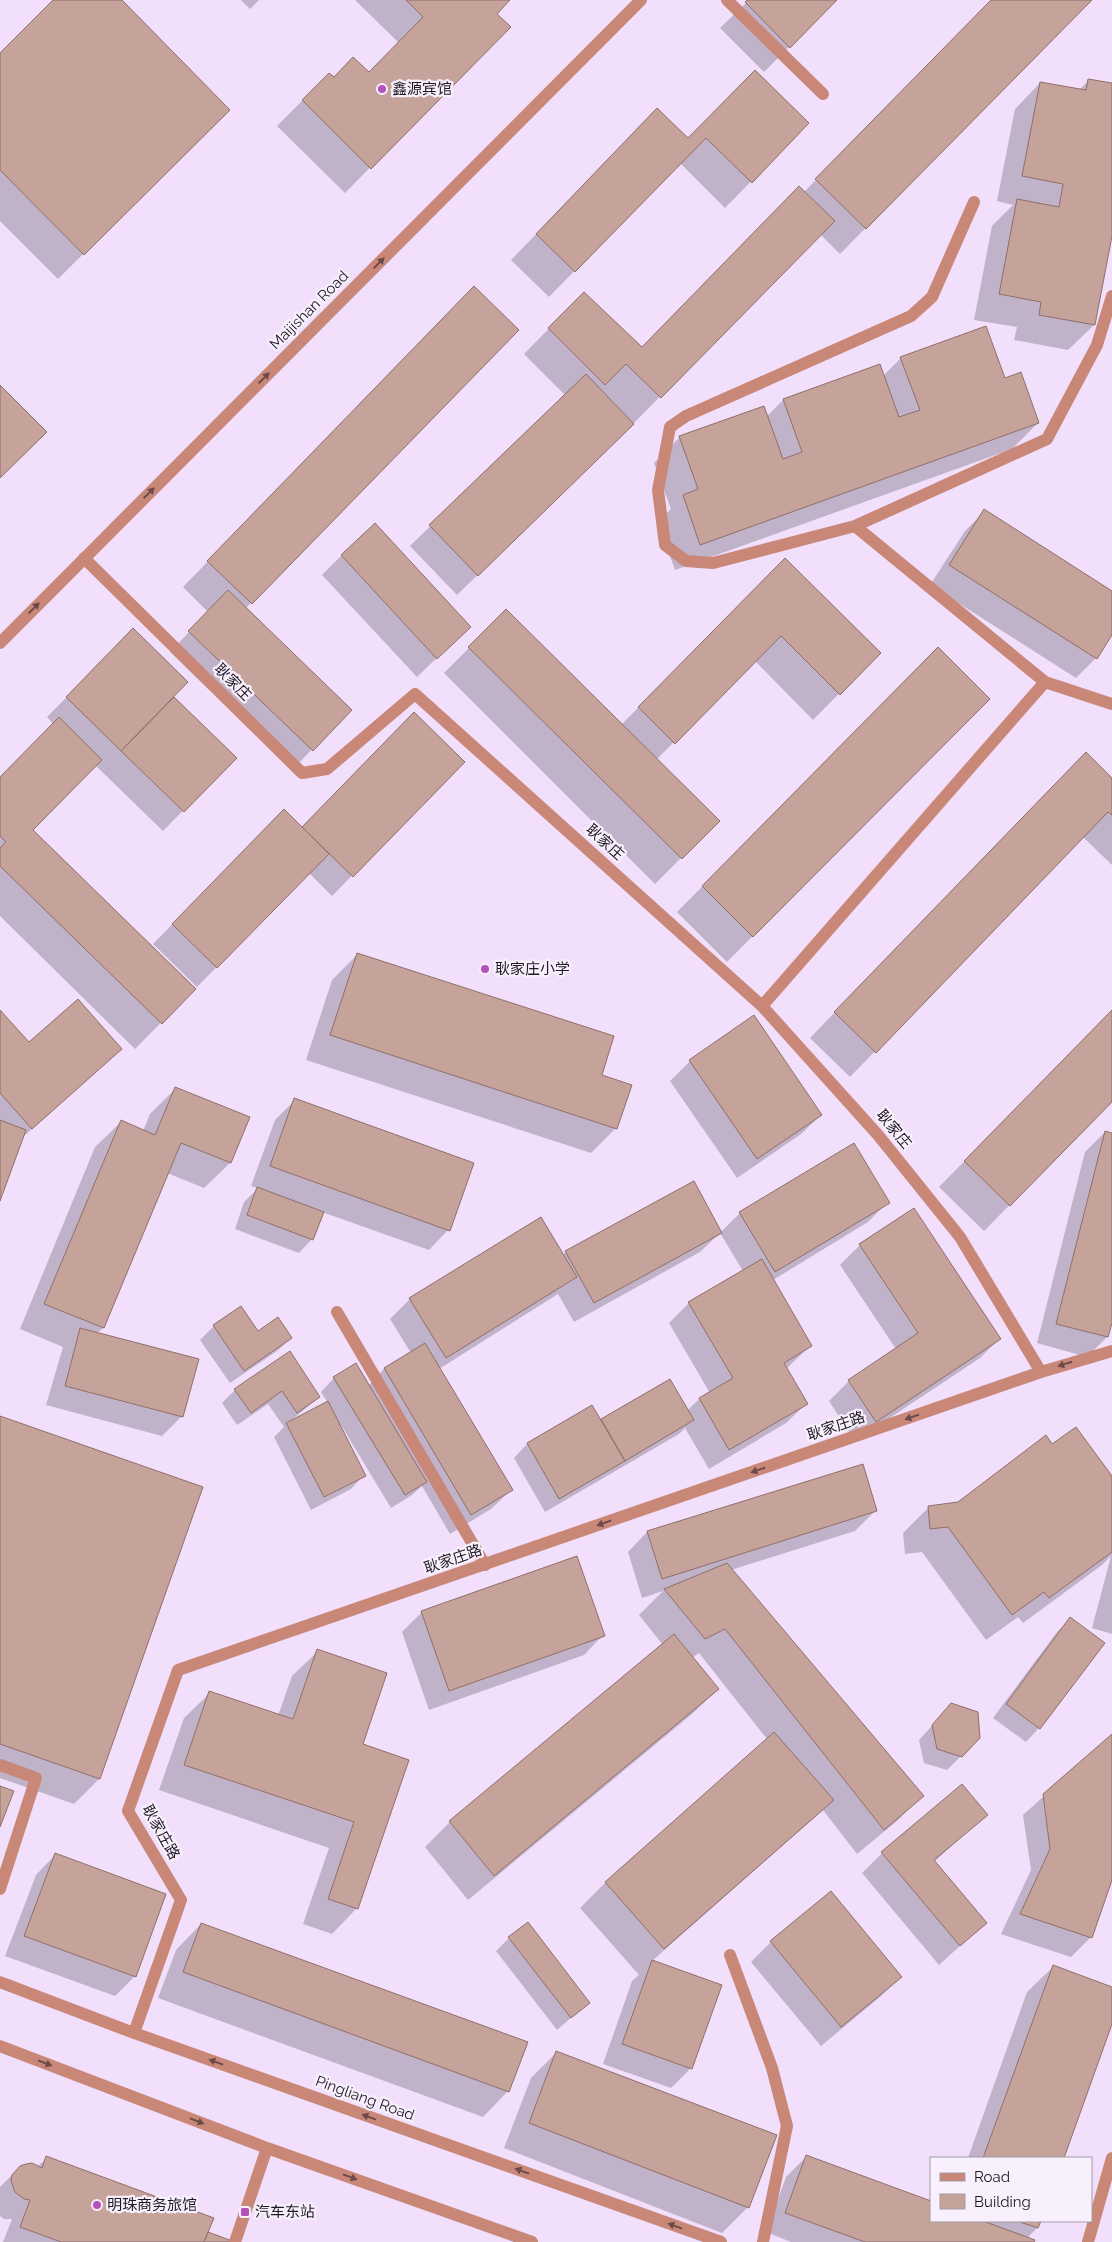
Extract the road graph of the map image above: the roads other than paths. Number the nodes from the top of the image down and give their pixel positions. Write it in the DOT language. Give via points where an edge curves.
graph roads {
  1 [pos="641,0"];
  2 [pos="727,0"];
  3 [pos="823,94"];
  4 [pos="974,202"];
  5 [pos="1112,296"];
  6 [pos="855,526"];
  7 [pos="84,558"];
  8 [pos="0,643"];
  9 [pos="1045,682"];
  10 [pos="1112,704"];
  11 [pos="762,1006"];
  12 [pos="338,1312"];
  13 [pos="1112,1351"];
  14 [pos="1041,1372"];
  15 [pos="485,1565"];
  16 [pos="0,1765"];
  17 [pos="0,1889"];
  18 [pos="730,1955"];
  19 [pos="0,1982"];
  20 [pos="134,2033"];
  21 [pos="1,2048"];
  22 [pos="267,2148"];
  23 [pos="1112,2158"];
  24 [pos="235,2242"];
  25 [pos="532,2242"];
  26 [pos="721,2242"];
  27 [pos="763,2242"];
  28 [pos="1088,2242"];
  7 -- 1 [label="street, Maijishan Road, one-way"];
  2 -- 3 [label="street"];
  4 -- 6 [label="street" via="932,297 911,316 686,416 670,427 658,490 660,508 665,545 686,561 713,563"];
  5 -- 6 [label="street" via="1097,345 1047,439"];
  6 -- 9 [label="street"];
  8 -- 7 [label="street, Maijishan Road, one-way"];
  7 -- 11 [label="street, 耿家庄" via="302,773 327,769 415,694"];
  9 -- 10 [label="street"];
  9 -- 11 [label="street"];
  11 -- 14 [label="street, 耿家庄" via="878,1135 960,1237"];
  12 -- 15 [label="street"];
  13 -- 14 [label="street, 耿家庄路, one-way"];
  14 -- 15 [label="street, 耿家庄路, one-way"];
  15 -- 20 [label="street, 耿家庄路" via="178,1670 128,1811 181,1900"];
  16 -- 17 [label="street" via="36,1778"];
  18 -- 27 [label="street" via="772,2068 787,2126"];
  19 -- 20 [label="street, Pingliang Road"];
  26 -- 20 [label="street, Pingliang Road, one-way"];
  21 -- 22 [label="street, one-way"];
  22 -- 24 [label="street"];
  22 -- 25 [label="street, one-way"];
  23 -- 28 [label="street"];
}
